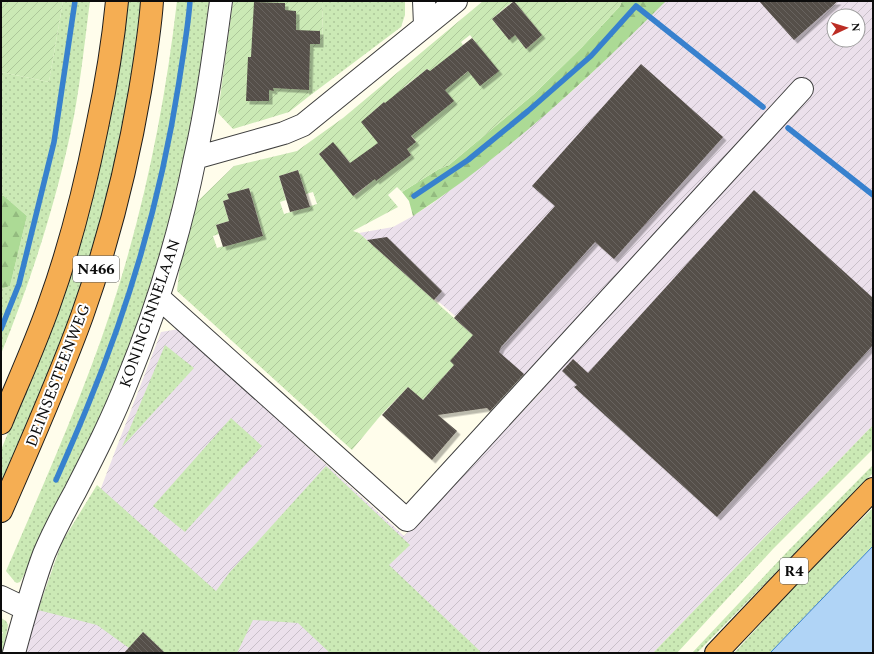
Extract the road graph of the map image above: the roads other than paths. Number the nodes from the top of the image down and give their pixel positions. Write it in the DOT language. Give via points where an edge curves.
graph roads {
  1 [pos="117,1"];
  2 [pos="152,1"];
  3 [pos="221,1"];
  4 [pos="424,1"];
  5 [pos="456,1"];
  6 [pos="425,26"];
  7 [pos="802,89"];
  8 [pos="195,158"];
  9 [pos="158,297"];
  10 [pos="1,423"];
  11 [pos="873,489"];
  12 [pos="1,512"];
  13 [pos="1,597"];
  14 [pos="26,608"];
  15 [pos="14,653"];
  16 [pos="716,653"];
  1 -- 10 [label="highway, DEINSESTEENWEG / N466" via="114,35 90,165 72,234 49,304"];
  2 -- 12 [label="highway, DEINSESTEENWEG / N466" via="149,35 126,168 105,242 82,315 53,392"];
  3 -- 8 [label="street, KONINGINNELAAN"];
  4 -- 6 [label="street"];
  5 -- 6 [label="street"];
  6 -- 8 [label="street" via="303,125 284,133"];
  7 -- 9 [label="street" via="407,520"];
  8 -- 9 [label="street, KONINGINNELAAN"];
  9 -- 14 [label="street, KONINGINNELAAN" via="128,380 45,553"];
  11 -- 16 [label="highway, R4"];
  13 -- 14 [label="street"];
  14 -- 15 [label="street, KONINGINNELAAN"];
}
